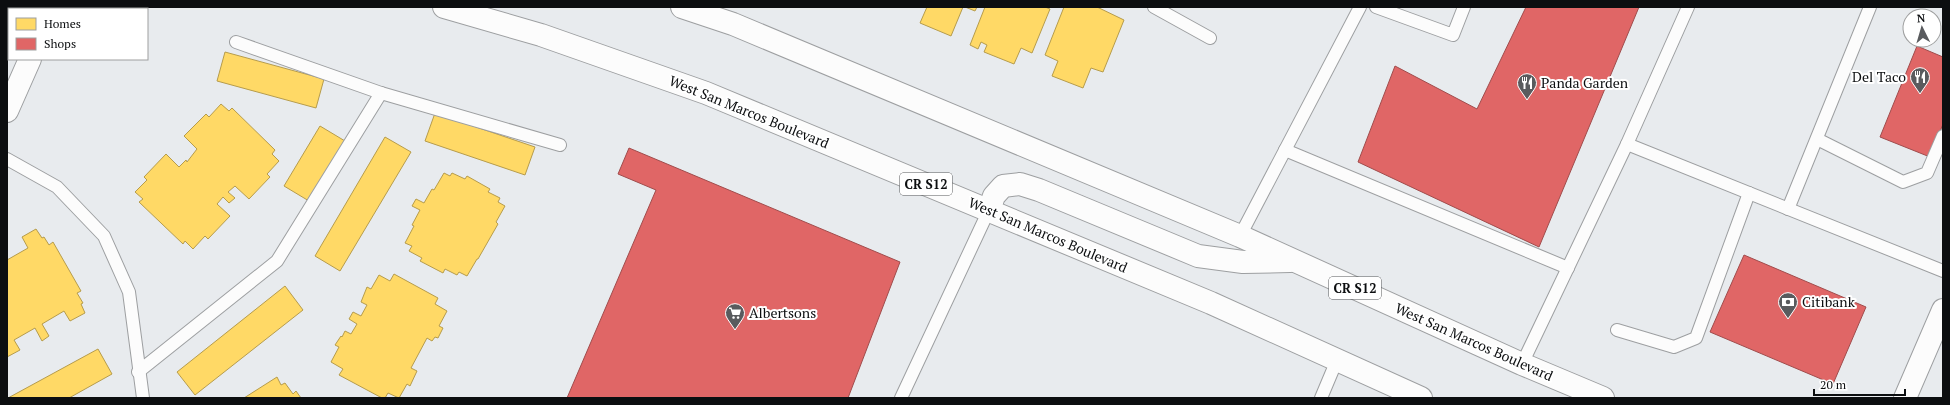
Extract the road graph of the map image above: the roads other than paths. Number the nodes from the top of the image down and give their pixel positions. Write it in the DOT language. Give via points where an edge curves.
graph roads {
  1 [pos="444,7"];
  2 [pos="682,7"];
  3 [pos="1154,7"];
  4 [pos="1360,7"];
  5 [pos="1376,7"];
  6 [pos="1464,7"];
  7 [pos="1688,7"];
  8 [pos="1870,7"];
  9 [pos="1210,38"];
  10 [pos="236,42"];
  11 [pos="30,60"];
  12 [pos="381,93"];
  13 [pos="7,111"];
  14 [pos="1943,136"];
  15 [pos="1817,139"];
  16 [pos="1627,144"];
  17 [pos="560,145"];
  18 [pos="1285,150"];
  19 [pos="7,159"];
  20 [pos="1749,193"];
  21 [pos="1788,209"];
  22 [pos="989,210"];
  23 [pos="1240,236"];
  24 [pos="1295,261"];
  25 [pos="1568,268"];
  26 [pos="1943,271"];
  27 [pos="1943,310"];
  28 [pos="1617,330"];
  29 [pos="1337,360"];
  30 [pos="1522,364"];
  31 [pos="138,372"];
  32 [pos="138,396"];
  33 [pos="901,398"];
  34 [pos="1321,398"];
  35 [pos="1421,398"];
  36 [pos="1603,398"];
  37 [pos="1905,398"];
  1 -- 22 [label="main road, West San Marcos Boulevard / CR S12" via="541,35 706,93"];
  2 -- 23 [label="main road, West San Marcos Boulevard / CR S12" via="740,28"];
  3 -- 9 [label="lane"];
  4 -- 18 [label="lane"];
  5 -- 6 [label="lane" via="1453,35"];
  7 -- 16 [label="lane"];
  8 -- 15 [label="lane"];
  10 -- 12 [label="lane"];
  11 -- 13 [label="main road"];
  12 -- 17 [label="lane"];
  12 -- 31 [label="lane" via="277,261"];
  14 -- 15 [label="lane" via="1927,173 1903,182"];
  15 -- 21 [label="lane"];
  16 -- 20 [label="lane"];
  16 -- 25 [label="lane"];
  18 -- 23 [label="lane"];
  18 -- 25 [label="lane"];
  19 -- 31 [label="lane" via="57,187 104,236 129,292"];
  20 -- 21 [label="lane"];
  20 -- 28 [label="lane" via="1696,338 1674,347"];
  21 -- 26 [label="lane"];
  22 -- 24 [label="main road" via="994,196 1003,186 1020,184 1198,256 1243,262"];
  22 -- 29 [label="main road, West San Marcos Boulevard / CR S12" via="1211,303"];
  22 -- 33 [label="lane"];
  23 -- 24 [label="main road, West San Marcos Boulevard / CR S12"];
  24 -- 30 [label="main road, West San Marcos Boulevard / CR S12"];
  25 -- 30 [label="lane"];
  27 -- 37 [label="main road"];
  29 -- 34 [label="lane"];
  29 -- 35 [label="main road, West San Marcos Boulevard / CR S12"];
  30 -- 36 [label="main road, West San Marcos Boulevard / CR S12"];
  31 -- 32 [label="lane"];
}
